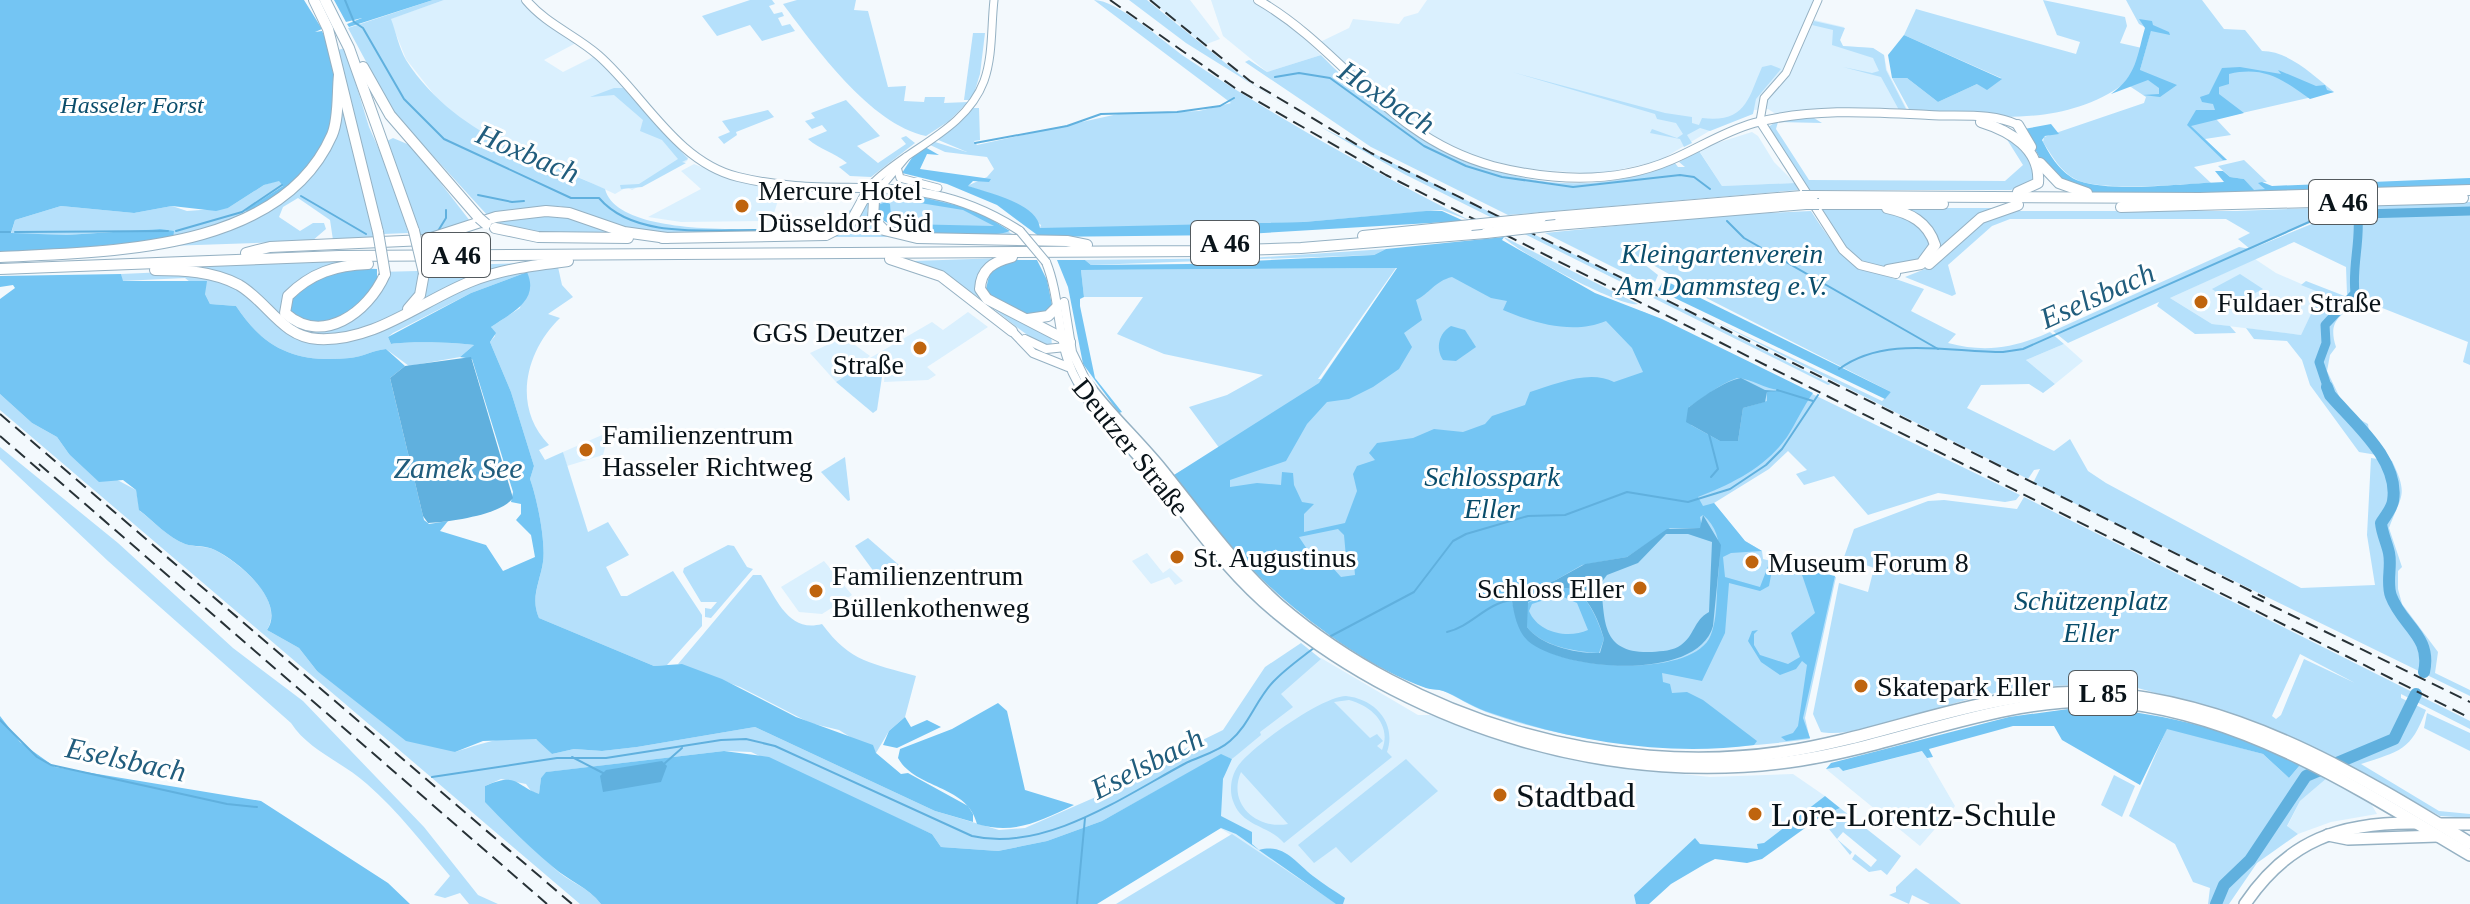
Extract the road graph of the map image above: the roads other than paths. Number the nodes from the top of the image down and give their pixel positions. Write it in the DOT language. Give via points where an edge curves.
graph roads {
  1 [pos="314,0"];
  2 [pos="325,0"];
  3 [pos="526,0"];
  4 [pos="994,0"];
  5 [pos="1258,0"];
  6 [pos="1818,0"];
  7 [pos="344,34"];
  8 [pos="339,75"];
  9 [pos="1761,106"];
  10 [pos="1780,118"];
  11 [pos="1961,118"];
  12 [pos="1760,121"];
  13 [pos="1981,122"];
  14 [pos="2018,125"];
  15 [pos="1736,128"];
  16 [pos="1772,141"];
  17 [pos="916,147"];
  18 [pos="897,166"];
  19 [pos="877,183"];
  20 [pos="938,188"];
  21 [pos="2470,190"];
  22 [pos="1991,196"];
  23 [pos="2121,198"];
  24 [pos="2470,198"];
  25 [pos="1810,200"];
  26 [pos="1853,203"];
  27 [pos="2018,205"];
  28 [pos="487,223"];
  29 [pos="1023,231"];
  30 [pos="667,238"];
  31 [pos="1087,245"];
  32 [pos="246,253"];
  33 [pos="912,253"];
  34 [pos="1030,253"];
  35 [pos="573,254"];
  36 [pos="885,259"];
  37 [pos="0,260"];
  38 [pos="1048,262"];
  39 [pos="0,271"];
  40 [pos="1892,272"];
  41 [pos="1059,305"];
  42 [pos="1013,315"];
  43 [pos="393,320"];
  44 [pos="1012,331"];
  45 [pos="1059,333"];
  46 [pos="1066,346"];
  47 [pos="1068,367"];
  48 [pos="1316,638"];
  49 [pos="2337,771"];
  50 [pos="2380,799"];
  51 [pos="2381,823"];
  52 [pos="2420,823"];
  53 [pos="2470,824"];
  54 [pos="2439,830"];
  55 [pos="2328,835"];
  56 [pos="2466,839"];
  57 [pos="2470,855"];
  58 [pos="2245,904"];
  1 -- 8 [label="highway" via="328,29"];
  2 -- 7 [label="highway"];
  3 -- 19 [label="main road, L 85" via="604,60 705,164 738,178"];
  4 -- 17 [label="street" via="982,88 952,123"];
  5 -- 15 [label="main road" via="1300,29 1407,126 1447,149 1491,165 1557,177 1612,176 1656,167"];
  6 -- 9 [label="street" via="1790,65"];
  7 -- 28 [label="highway" via="390,115"];
  7 -- 43 [label="highway, bridge" via="424,273 420,295"];
  8 -- 35 [label="highway, bridge" via="378,232 385,274 370,304 338,322 298,324 285,313 285,301 313,275 339,266"];
  8 -- 37 [label="highway" via="340,110 330,145 304,180 265,209 224,228 168,243"];
  9 -- 10 [label="street"];
  9 -- 12 [label="street"];
  10 -- 11 [label="main road"];
  10 -- 12 [label="main road"];
  11 -- 13 [label="main road"];
  11 -- 14 [label="main road"];
  12 -- 15 [label="main road"];
  12 -- 16 [label="main road"];
  13 -- 14 [label="main road"];
  13 -- 22 [label="highway" via="2019,139 2039,176 2026,191"];
  14 -- 23 [label="highway" via="2055,180 2083,193"];
  15 -- 16 [label="main road" via="1754,130"];
  16 -- 40 [label="main road" via="1848,255 1865,268"];
  17 -- 18 [label="street"];
  17 -- 19 [label="street" via="895,159"];
  18 -- 19 [label="street"];
  18 -- 20 [label="street" via="900,178"];
  19 -- 20 [label="main road, L 85"];
  19 -- 29 [label="main road, L 85" via="952,196"];
  19 -- 30 [label="highway" via="851,222 826,235"];
  19 -- 31 [label="highway" via="871,216 878,227 894,235"];
  20 -- 29 [label="main road, L 85" via="988,206"];
  21 -- 23 [label="highway, A 46"];
  22 -- 23 [label="highway, A 46"];
  22 -- 25 [label="highway, A 46"];
  24 -- 27 [label="highway, A 46" via="2216,206"];
  25 -- 26 [label="highway, A 46"];
  25 -- 31 [label="highway, A 46, bridge" via="1296,240"];
  25 -- 34 [label="highway, A 46, bridge" via="1301,248"];
  26 -- 27 [label="highway, A 46"];
  26 -- 40 [label="highway" via="1903,212 1932,233 1934,249 1921,264"];
  27 -- 40 [label="highway" via="1985,215 1924,267"];
  28 -- 30 [label="highway" via="538,237"];
  28 -- 35 [label="highway"];
  29 -- 38 [label="main road, L 85, bridge"];
  30 -- 32 [label="highway" via="616,230 569,213 537,211 496,217 425,240 270,247"];
  31 -- 35 [label="highway, A 46"];
  32 -- 35 [label="highway, A 46"];
  32 -- 37 [label="highway, A 46"];
  33 -- 34 [label="highway, A 46"];
  33 -- 36 [label="highway"];
  33 -- 39 [label="highway, A 46" via="339,256"];
  34 -- 42 [label="highway" via="997,262 980,279 986,298"];
  35 -- 36 [label="highway"];
  35 -- 43 [label="highway" via="479,278"];
  36 -- 44 [label="highway" via="945,277"];
  38 -- 41 [label="main road, L 85"];
  38 -- 46 [label="main road, L 85" via="1062,288"];
  39 -- 43 [label="highway" via="170,269 211,275 239,286 278,323 312,339 353,336"];
  41 -- 42 [label="highway" via="1039,319"];
  41 -- 45 [label="main road, L 85"];
  42 -- 45 [label="highway"];
  44 -- 46 [label="main road" via="1037,346"];
  44 -- 47 [label="main road" via="1033,353"];
  45 -- 46 [label="highway"];
  46 -- 47 [label="main road, L 85"];
  46 -- 48 [label="main road, Deutzer Straße / L 85" via="1086,383 1244,571"];
  47 -- 48 [label="main road, Deutzer Straße / L 85" via="1218,555 1276,613"];
  48 -- 49 [label="main road, Deutzer Straße / L 85" via="1481,727 1606,758 1693,766 1796,761 2024,705 2061,701 2172,711 2215,722"];
  49 -- 50 [label="main road, L 85"];
  49 -- 54 [label="main road, L 85"];
  50 -- 51 [label="main road" via="2387,811"];
  50 -- 52 [label="main road, L 85"];
  51 -- 52 [label="main road"];
  51 -- 55 [label="main road" via="2335,829"];
  52 -- 54 [label="main road, L 85"];
  53 -- 54 [label="main road"];
  54 -- 55 [label="main road" via="2348,839"];
  54 -- 56 [label="main road"];
  54 -- 57 [label="main road, L 85"];
  55 -- 58 [label="main road" via="2283,858"];
}
